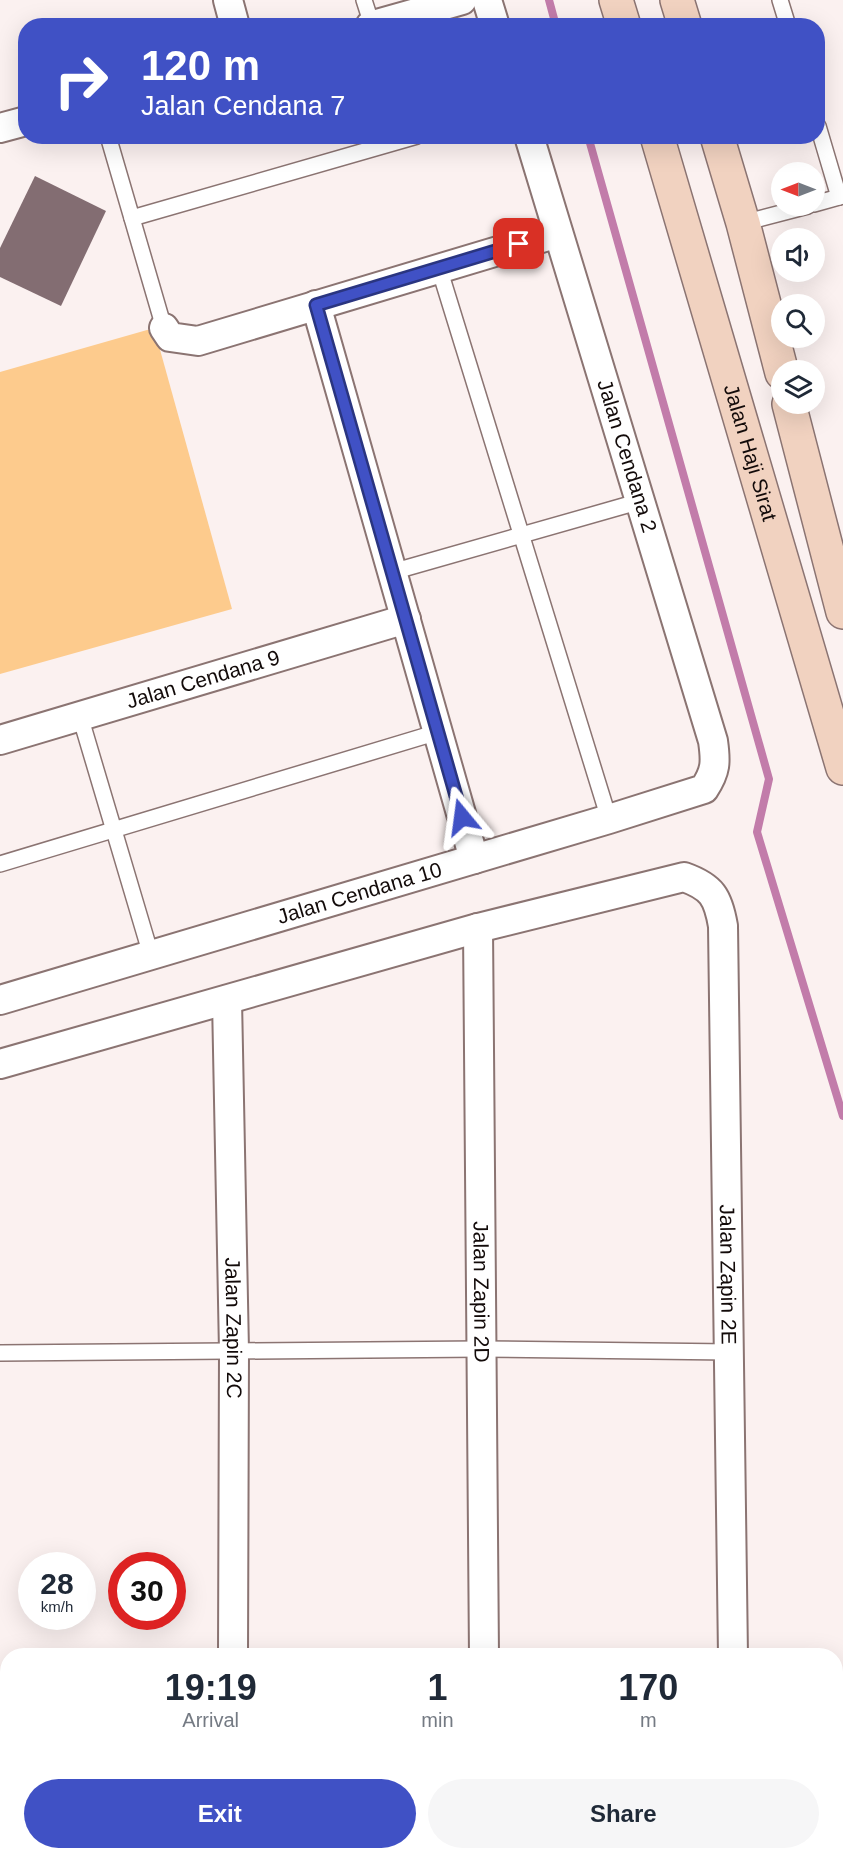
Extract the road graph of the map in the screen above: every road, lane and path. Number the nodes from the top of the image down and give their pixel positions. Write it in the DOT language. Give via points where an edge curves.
graph roads {
  1 [pos="228,0"];
  2 [pos="364,0"];
  3 [pos="462,0"];
  4 [pos="487,0"];
  5 [pos="616,0"];
  6 [pos="677,0"];
  7 [pos="780,0"];
  8 [pos="233,18"];
  9 [pos="369,18"];
  10 [pos="396,18"];
  11 [pos="493,18"];
  12 [pos="622,18"];
  13 [pos="683,18"];
  14 [pos="786,18"];
  15 [pos="18,123"];
  16 [pos="0,128"];
  17 [pos="110,144"];
  18 [pos="389,144"];
  19 [pos="531,144"];
  20 [pos="659,144"];
  21 [pos="719,144"];
  22 [pos="824,144"];
  23 [pos="841,196"];
  24 [pos="825,201"];
  25 [pos="771,216"];
  26 [pos="132,218"];
  27 [pos="743,223"];
  28 [pos="558,233"];
  29 [pos="439,268"];
  30 [pos="316,305"];
  31 [pos="164,327"];
  32 [pos="779,360"];
  33 [pos="792,414"];
  34 [pos="641,501"];
  35 [pos="522,535"];
  36 [pos="392,572"];
  37 [pos="838,573"];
  38 [pos="843,612"];
  39 [pos="406,618"];
  40 [pos="80,716"];
  41 [pos="438,732"];
  42 [pos="0,740"];
  43 [pos="843,768"];
  44 [pos="713,776"];
  45 [pos="609,819"];
  46 [pos="114,830"];
  47 [pos="474,859"];
  48 [pos="0,864"];
  49 [pos="478,928"];
  50 [pos="151,955"];
  51 [pos="227,999"];
  52 [pos="0,1000"];
  53 [pos="0,1064"];
  54 [pos="481,1349"];
  55 [pos="234,1352"];
  56 [pos="730,1352"];
  57 [pos="0,1353"];
  58 [pos="233,1648"];
  59 [pos="484,1648"];
  60 [pos="733,1648"];
  1 -- 8 [label="street"];
  2 -- 9 [label="lane"];
  3 -- 10 [label="street"];
  4 -- 11 [label="street"];
  5 -- 12 [label="main road"];
  6 -- 13 [label="main road"];
  7 -- 14 [label="lane"];
  15 -- 16 [label="street"];
  17 -- 26 [label="lane"];
  18 -- 26 [label="lane"];
  19 -- 28 [label="street, Jalan Cendana 2"];
  20 -- 43 [label="main road, Jalan Haji Sirat"];
  21 -- 27 [label="main road"];
  22 -- 23 [label="lane"];
  23 -- 24 [label="lane"];
  25 -- 27 [label="lane"];
  26 -- 31 [label="lane"];
  27 -- 32 [label="main road"];
  28 -- 29 [label="street"];
  28 -- 34 [label="street, Jalan Cendana 2"];
  29 -- 30 [label="street"];
  29 -- 35 [label="lane"];
  30 -- 31 [label="street" via="198,341 170,337"];
  30 -- 36 [label="street"];
  33 -- 37 [label="main road"];
  34 -- 35 [label="lane"];
  34 -- 44 [label="street, Jalan Cendana 2" via="713,741"];
  35 -- 36 [label="lane"];
  35 -- 45 [label="lane"];
  36 -- 39 [label="street"];
  37 -- 38 [label="main road"];
  39 -- 40 [label="street, Jalan Cendana 9"];
  39 -- 41 [label="street"];
  40 -- 42 [label="street, Jalan Cendana 9"];
  40 -- 46 [label="lane"];
  41 -- 46 [label="lane"];
  41 -- 47 [label="street"];
  44 -- 45 [label="street, Jalan Cendana 10" via="704,789"];
  45 -- 47 [label="street, Jalan Cendana 10"];
  46 -- 48 [label="lane"];
  46 -- 50 [label="lane"];
  47 -- 50 [label="street, Jalan Cendana 10"];
  49 -- 51 [label="street"];
  49 -- 54 [label="street, Jalan Zapin 2D"];
  49 -- 56 [label="street, Jalan Zapin 2E" via="684,877 700,882 714,894 723,926"];
  50 -- 52 [label="street, Jalan Cendana 10"];
  51 -- 53 [label="street"];
  51 -- 55 [label="street, Jalan Zapin 2C"];
  54 -- 55 [label="lane"];
  54 -- 56 [label="lane"];
  54 -- 59 [label="street, Jalan Zapin 2D"];
  55 -- 57 [label="lane"];
  55 -- 58 [label="street, Jalan Zapin 2C"];
  56 -- 60 [label="street, Jalan Zapin 2E"];
}
